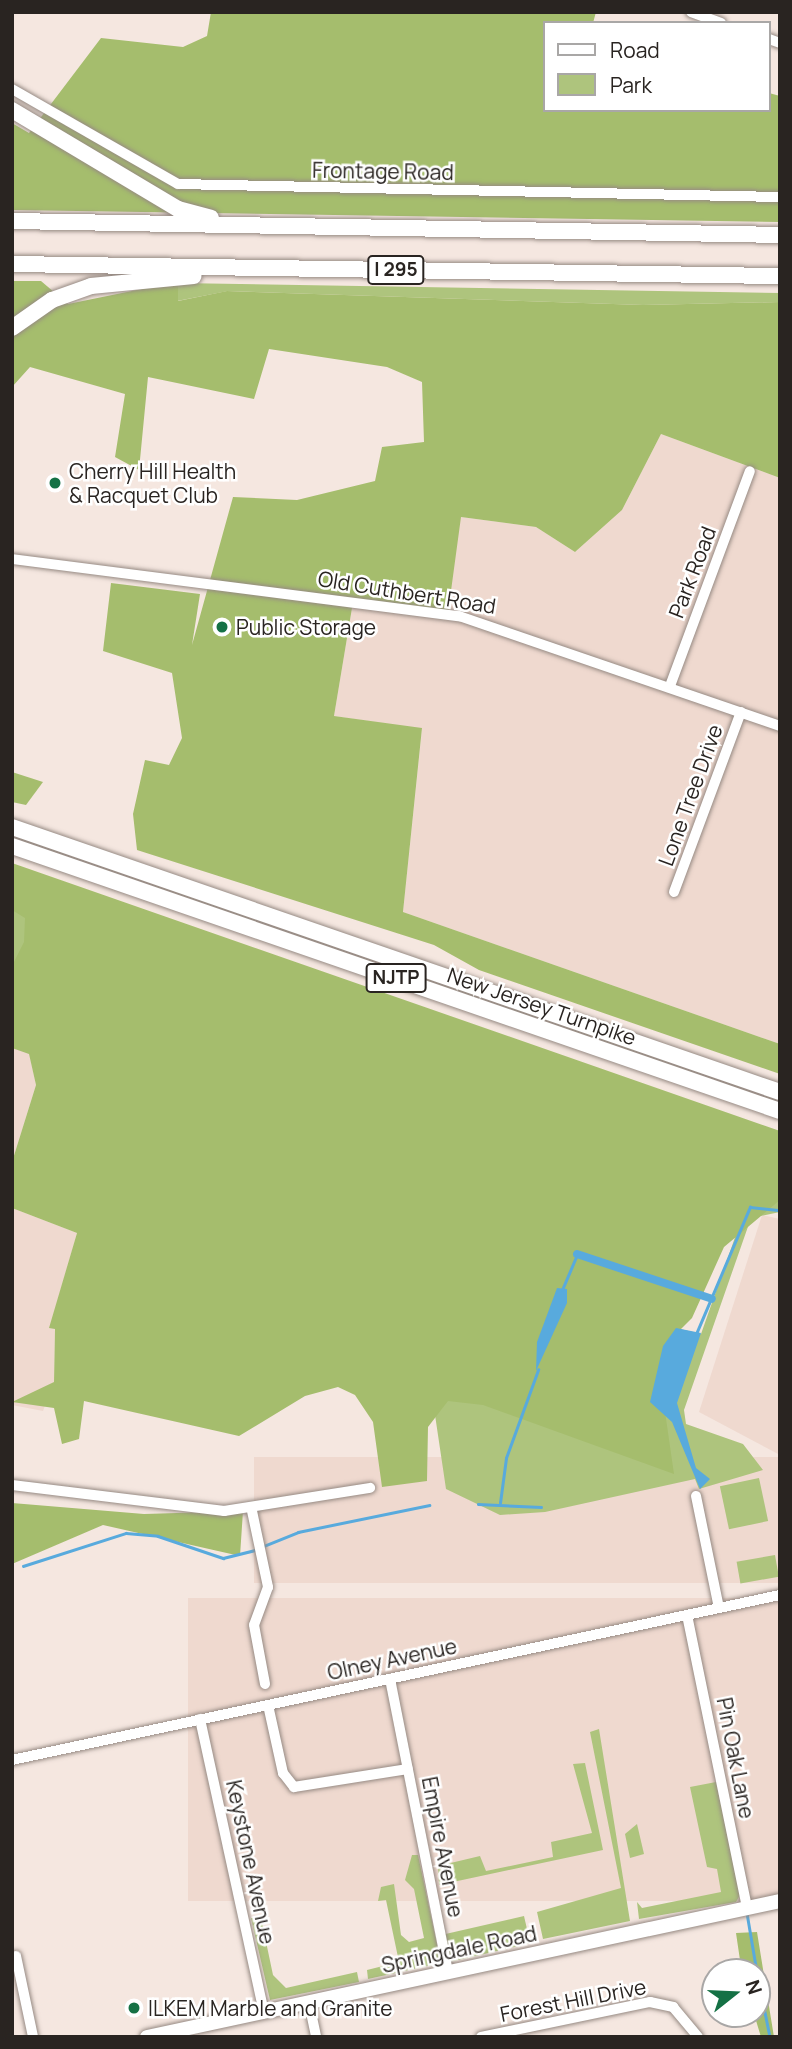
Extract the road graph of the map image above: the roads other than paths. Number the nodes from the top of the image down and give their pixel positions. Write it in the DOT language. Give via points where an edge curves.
graph roads {
  1 [pos="691,12"];
  2 [pos="704,14"];
  3 [pos="12,89"];
  4 [pos="12,110"];
  5 [pos="780,197"];
  6 [pos="12,221"];
  7 [pos="301,226"];
  8 [pos="780,235"];
  9 [pos="12,264"];
  10 [pos="349,269"];
  11 [pos="780,276"];
  12 [pos="12,328"];
  13 [pos="750,471"];
  14 [pos="12,559"];
  15 [pos="670,686"];
  16 [pos="741,712"];
  17 [pos="780,726"];
  18 [pos="12,827"];
  19 [pos="12,846"];
  20 [pos="674,892"];
  21 [pos="780,1092"];
  22 [pos="780,1111"];
  23 [pos="12,1485"];
  24 [pos="370,1488"];
  25 [pos="696,1496"];
  26 [pos="252,1511"];
  27 [pos="780,1595"];
  28 [pos="719,1608"];
  29 [pos="687,1615"];
  30 [pos="390,1679"];
  31 [pos="265,1685"];
  32 [pos="268,1705"];
  33 [pos="200,1719"];
  34 [pos="12,1760"];
  35 [pos="408,1769"];
  36 [pos="780,1901"];
  37 [pos="747,1908"];
  38 [pos="16,1956"];
  39 [pos="448,1973"];
  40 [pos="309,2003"];
  41 [pos="264,2012"];
  42 [pos="33,2037"];
  43 [pos="147,2037"];
  44 [pos="316,2037"];
  45 [pos="481,2037"];
  46 [pos="698,2037"];
  1 -- 2 [label="street"];
  3 -- 5 [label="street, Frontage Road" via="178,184"];
  4 -- 7 [label="highway" via="178,209"];
  6 -- 7 [label="highway, I 295"];
  7 -- 8 [label="highway, I 295"];
  9 -- 10 [label="highway, I 295"];
  10 -- 11 [label="highway, I 295"];
  10 -- 12 [label="highway" via="90,286 52,300"];
  13 -- 15 [label="street, Park Road"];
  14 -- 15 [label="street, Old Cuthbert Road" via="459,616"];
  15 -- 16 [label="street, Old Cuthbert Road"];
  16 -- 17 [label="street, Old Cuthbert Road"];
  16 -- 20 [label="street, Lone Tree Drive"];
  18 -- 21 [label="highway, New Jersey Turnpike / NJTP"];
  19 -- 22 [label="highway, New Jersey Turnpike / NJTP"];
  23 -- 26 [label="street"];
  24 -- 26 [label="street"];
  25 -- 28 [label="street"];
  26 -- 31 [label="street" via="268,1587 255,1621"];
  27 -- 28 [label="street, Olney Avenue"];
  28 -- 29 [label="street, Olney Avenue"];
  29 -- 30 [label="street, Olney Avenue"];
  29 -- 37 [label="street, Pin Oak Lane"];
  30 -- 32 [label="street, Olney Avenue"];
  30 -- 35 [label="street, Empire Avenue"];
  32 -- 33 [label="street, Olney Avenue"];
  32 -- 35 [label="street" via="283,1773 294,1787"];
  33 -- 34 [label="street, Olney Avenue"];
  33 -- 41 [label="street, Keystone Avenue"];
  35 -- 39 [label="street, Empire Avenue"];
  36 -- 37 [label="main road, Springdale Road"];
  37 -- 39 [label="main road, Springdale Road"];
  38 -- 42 [label="street"];
  39 -- 40 [label="main road, Springdale Road"];
  40 -- 41 [label="main road, Springdale Road"];
  40 -- 44 [label="street"];
  41 -- 43 [label="main road, Springdale Road"];
  45 -- 46 [label="street, Forest Hill Drive" via="650,2002 673,2007"];
}
